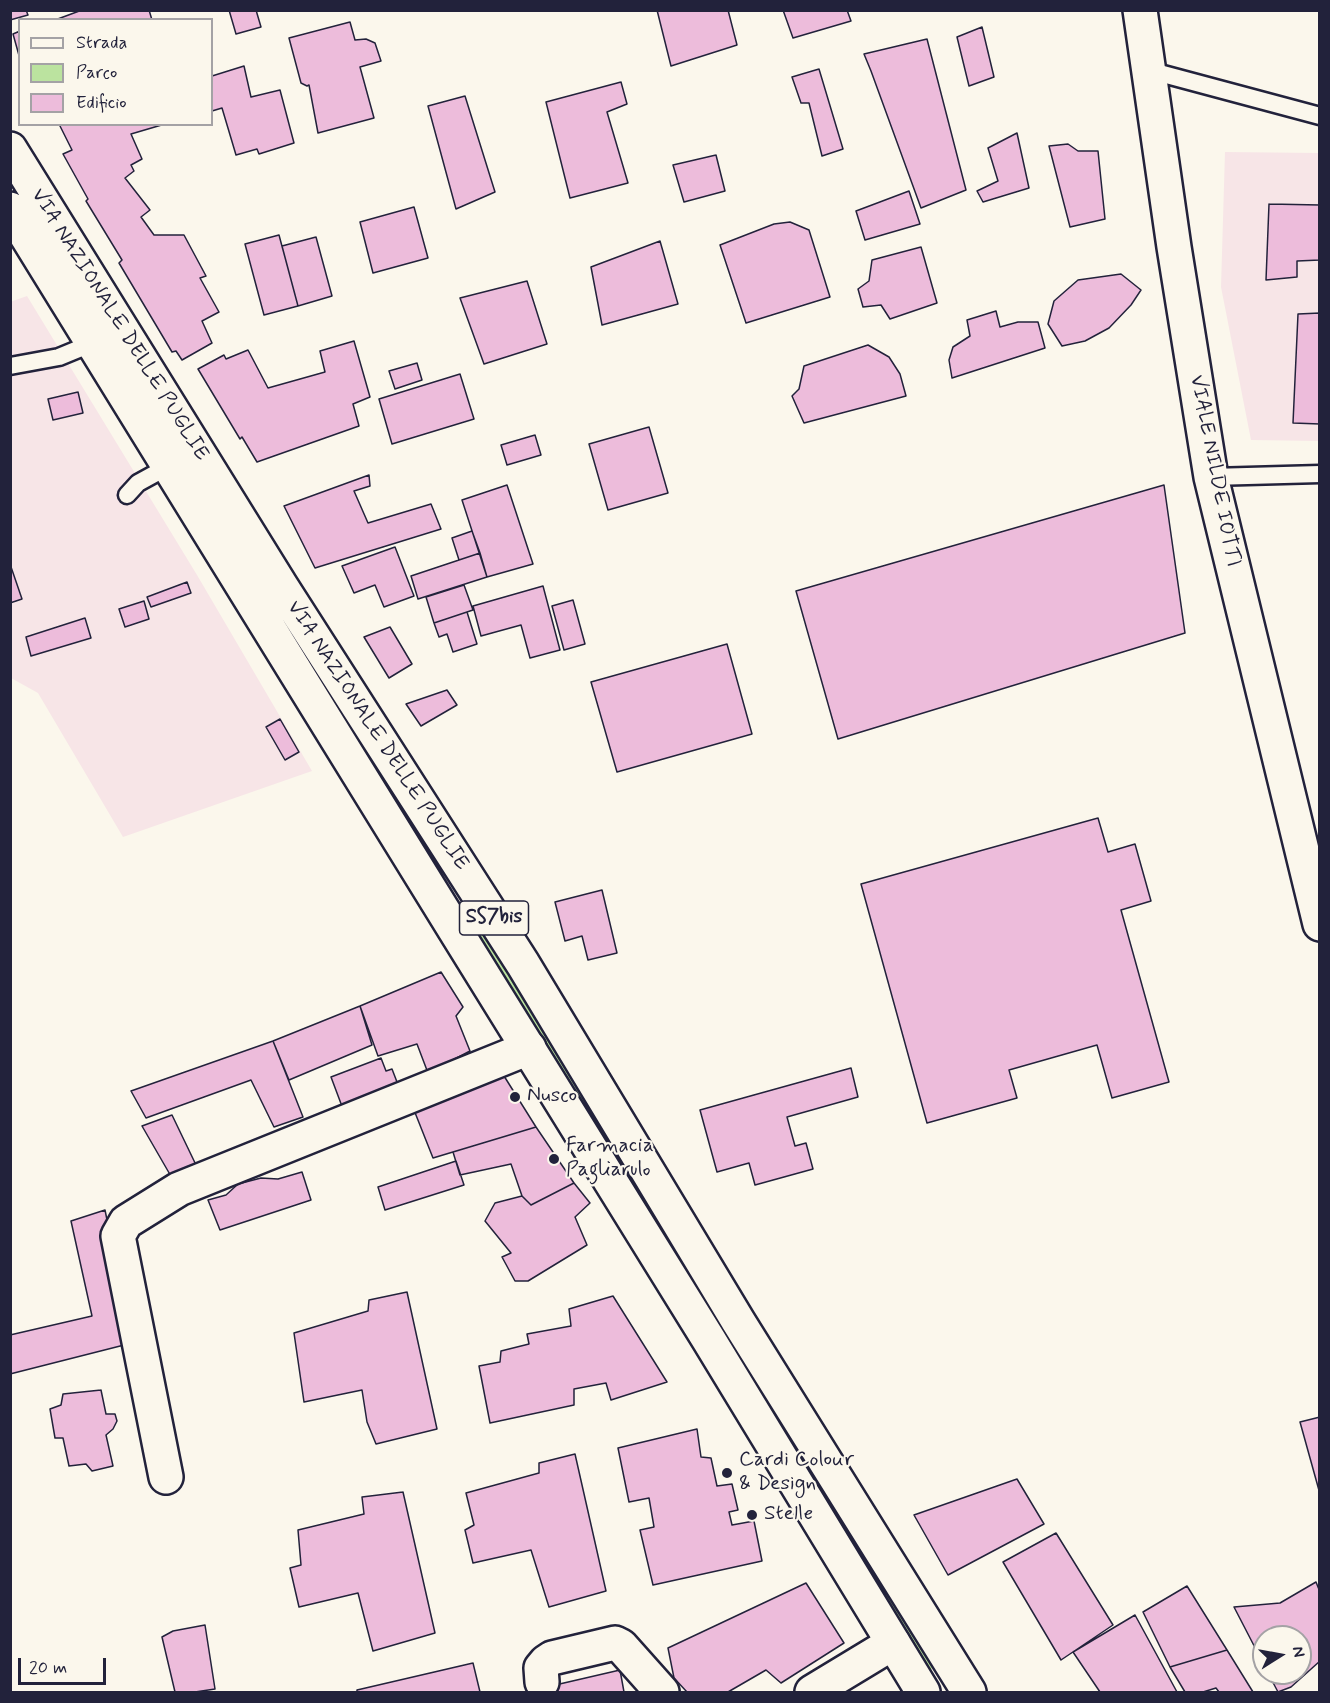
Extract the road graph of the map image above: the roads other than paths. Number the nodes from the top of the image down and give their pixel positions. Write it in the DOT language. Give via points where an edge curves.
graph roads {
  1 [pos="1140,10"];
  2 [pos="1148,70"];
  3 [pos="1320,116"];
  4 [pos="10,149"];
  5 [pos="10,209"];
  6 [pos="93,343"];
  7 [pos="10,366"];
  8 [pos="169,465"];
  9 [pos="1320,474"];
  10 [pos="1211,477"];
  11 [pos="127,495"];
  12 [pos="1320,924"];
  13 [pos="529,1048"];
  14 [pos="166,1477"];
  15 [pos="892,1643"];
  16 [pos="542,1682"];
  17 [pos="662,1692"];
  18 [pos="812,1692"];
  19 [pos="923,1692"];
  20 [pos="969,1692"];
  1 -- 2 [label="main road, VIALE NILDE IOTTI"];
  2 -- 3 [label="lane"];
  2 -- 10 [label="main road, VIALE NILDE IOTTI"];
  4 -- 20 [label="main road, VIA NAZIONALE DELLE PUGLIE / SS7bis" via="281,586 523,964 738,1321"];
  5 -- 6 [label="main road, VIA NAZIONALE DELLE PUGLIE / SS7bis"];
  6 -- 7 [label="lane" via="59,357"];
  6 -- 8 [label="main road, VIA NAZIONALE DELLE PUGLIE / SS7bis"];
  8 -- 11 [label="lane" via="138,483"];
  8 -- 13 [label="main road, VIA NAZIONALE DELLE PUGLIE / SS7bis"];
  9 -- 10 [label="lane"];
  10 -- 12 [label="main road, VIALE NILDE IOTTI"];
  13 -- 14 [label="main road" via="179,1189 126,1222 118,1236"];
  13 -- 15 [label="main road, VIA NAZIONALE DELLE PUGLIE / SS7bis"];
  15 -- 18 [label="main road"];
  15 -- 19 [label="main road, VIA NAZIONALE DELLE PUGLIE / SS7bis"];
  16 -- 17 [label="main road" via="541,1668 552,1658 615,1643"];
}
